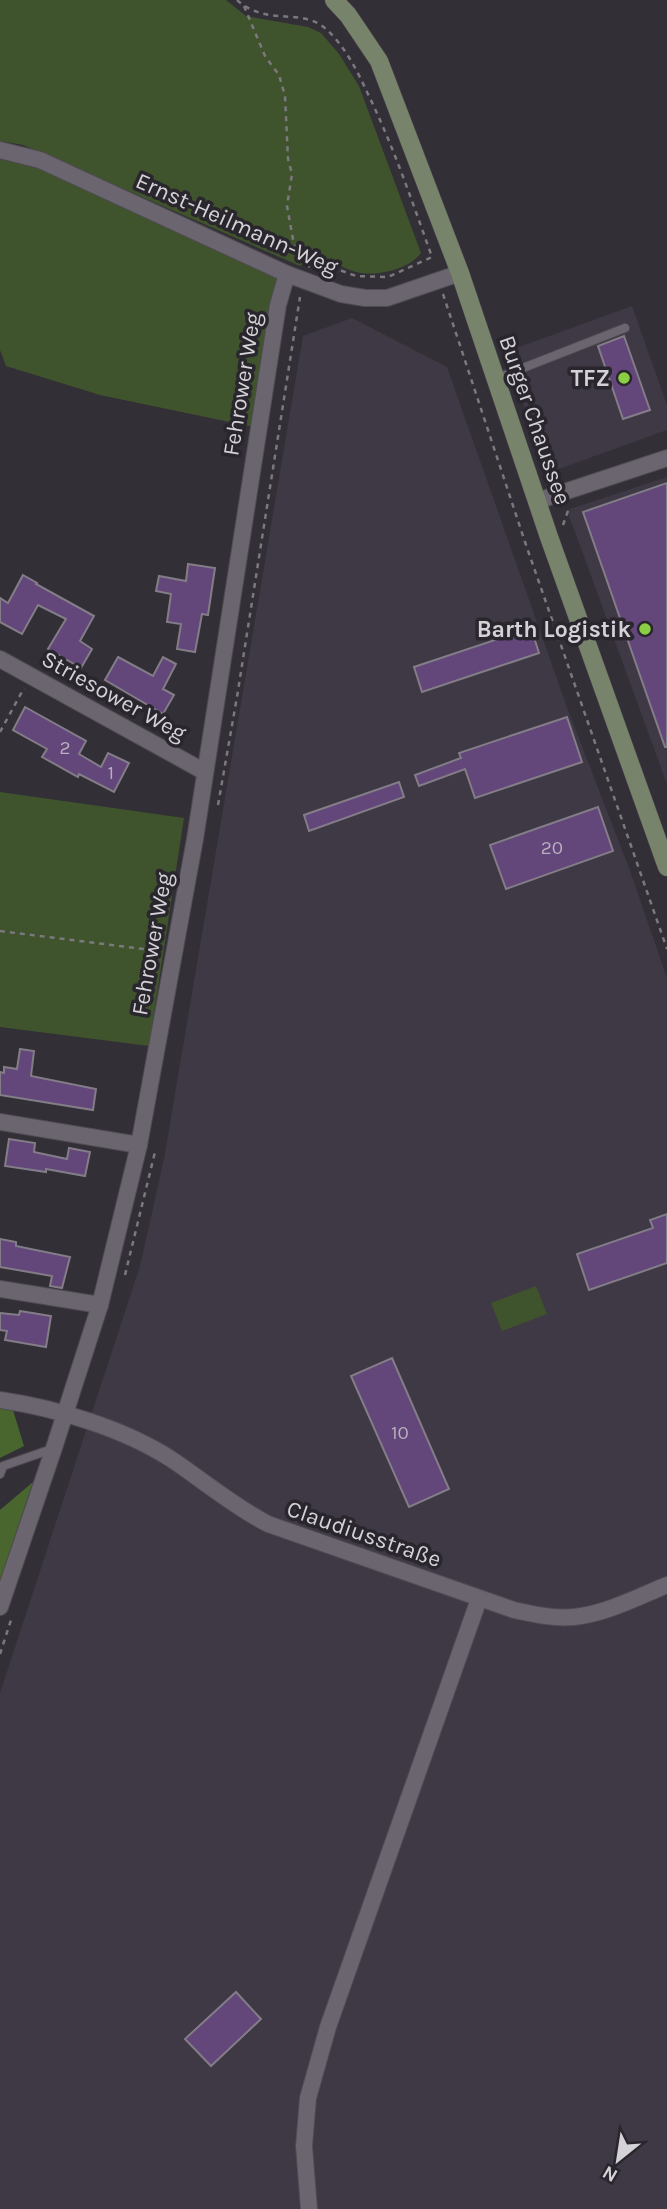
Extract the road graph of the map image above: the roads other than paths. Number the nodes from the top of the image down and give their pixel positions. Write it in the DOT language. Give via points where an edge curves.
graph roads {
  1 [pos="334,0"];
  2 [pos="0,150"];
  3 [pos="460,273"];
  4 [pos="287,274"];
  5 [pos="625,328"];
  6 [pos="495,379"];
  7 [pos="667,458"];
  8 [pos="537,501"];
  9 [pos="0,659"];
  10 [pos="205,772"];
  11 [pos="667,867"];
  12 [pos="0,1122"];
  13 [pos="138,1145"];
  14 [pos="0,1289"];
  15 [pos="100,1305"];
  16 [pos="0,1400"];
  17 [pos="64,1415"];
  18 [pos="54,1448"];
  19 [pos="0,1474"];
  20 [pos="667,1585"];
  21 [pos="479,1599"];
  22 [pos="0,1608"];
  23 [pos="309,2209"];
  1 -- 3 [label="main road, Burger Chaussee" via="379,61"];
  2 -- 4 [label="street, Ernst-Heilmann-Weg" via="40,160"];
  3 -- 4 [label="street, Ernst-Heilmann-Weg" via="387,298 341,294"];
  3 -- 6 [label="main road, Burger Chaussee"];
  4 -- 10 [label="street, Fehrower Weg" via="278,304"];
  5 -- 6 [label="lane"];
  6 -- 8 [label="main road, Burger Chaussee"];
  7 -- 8 [label="street"];
  8 -- 11 [label="main road, Burger Chaussee"];
  9 -- 10 [label="street, Striesower Weg"];
  10 -- 13 [label="street, Fehrower Weg"];
  12 -- 13 [label="street"];
  13 -- 15 [label="street, Fehrower Weg"];
  14 -- 15 [label="street"];
  15 -- 17 [label="street, Fehrower Weg"];
  16 -- 17 [label="street, Claudiusstraße"];
  17 -- 18 [label="street, Fehrower Weg"];
  17 -- 21 [label="street, Claudiusstraße" via="143,1443 268,1524"];
  18 -- 19 [label="lane" via="3,1466"];
  18 -- 22 [label="street, Fehrower Weg"];
  20 -- 21 [label="street, Claudiusstraße" via="573,1617 550,1617"];
  21 -- 23 [label="street" via="328,2027 308,2098 304,2146"];
}
